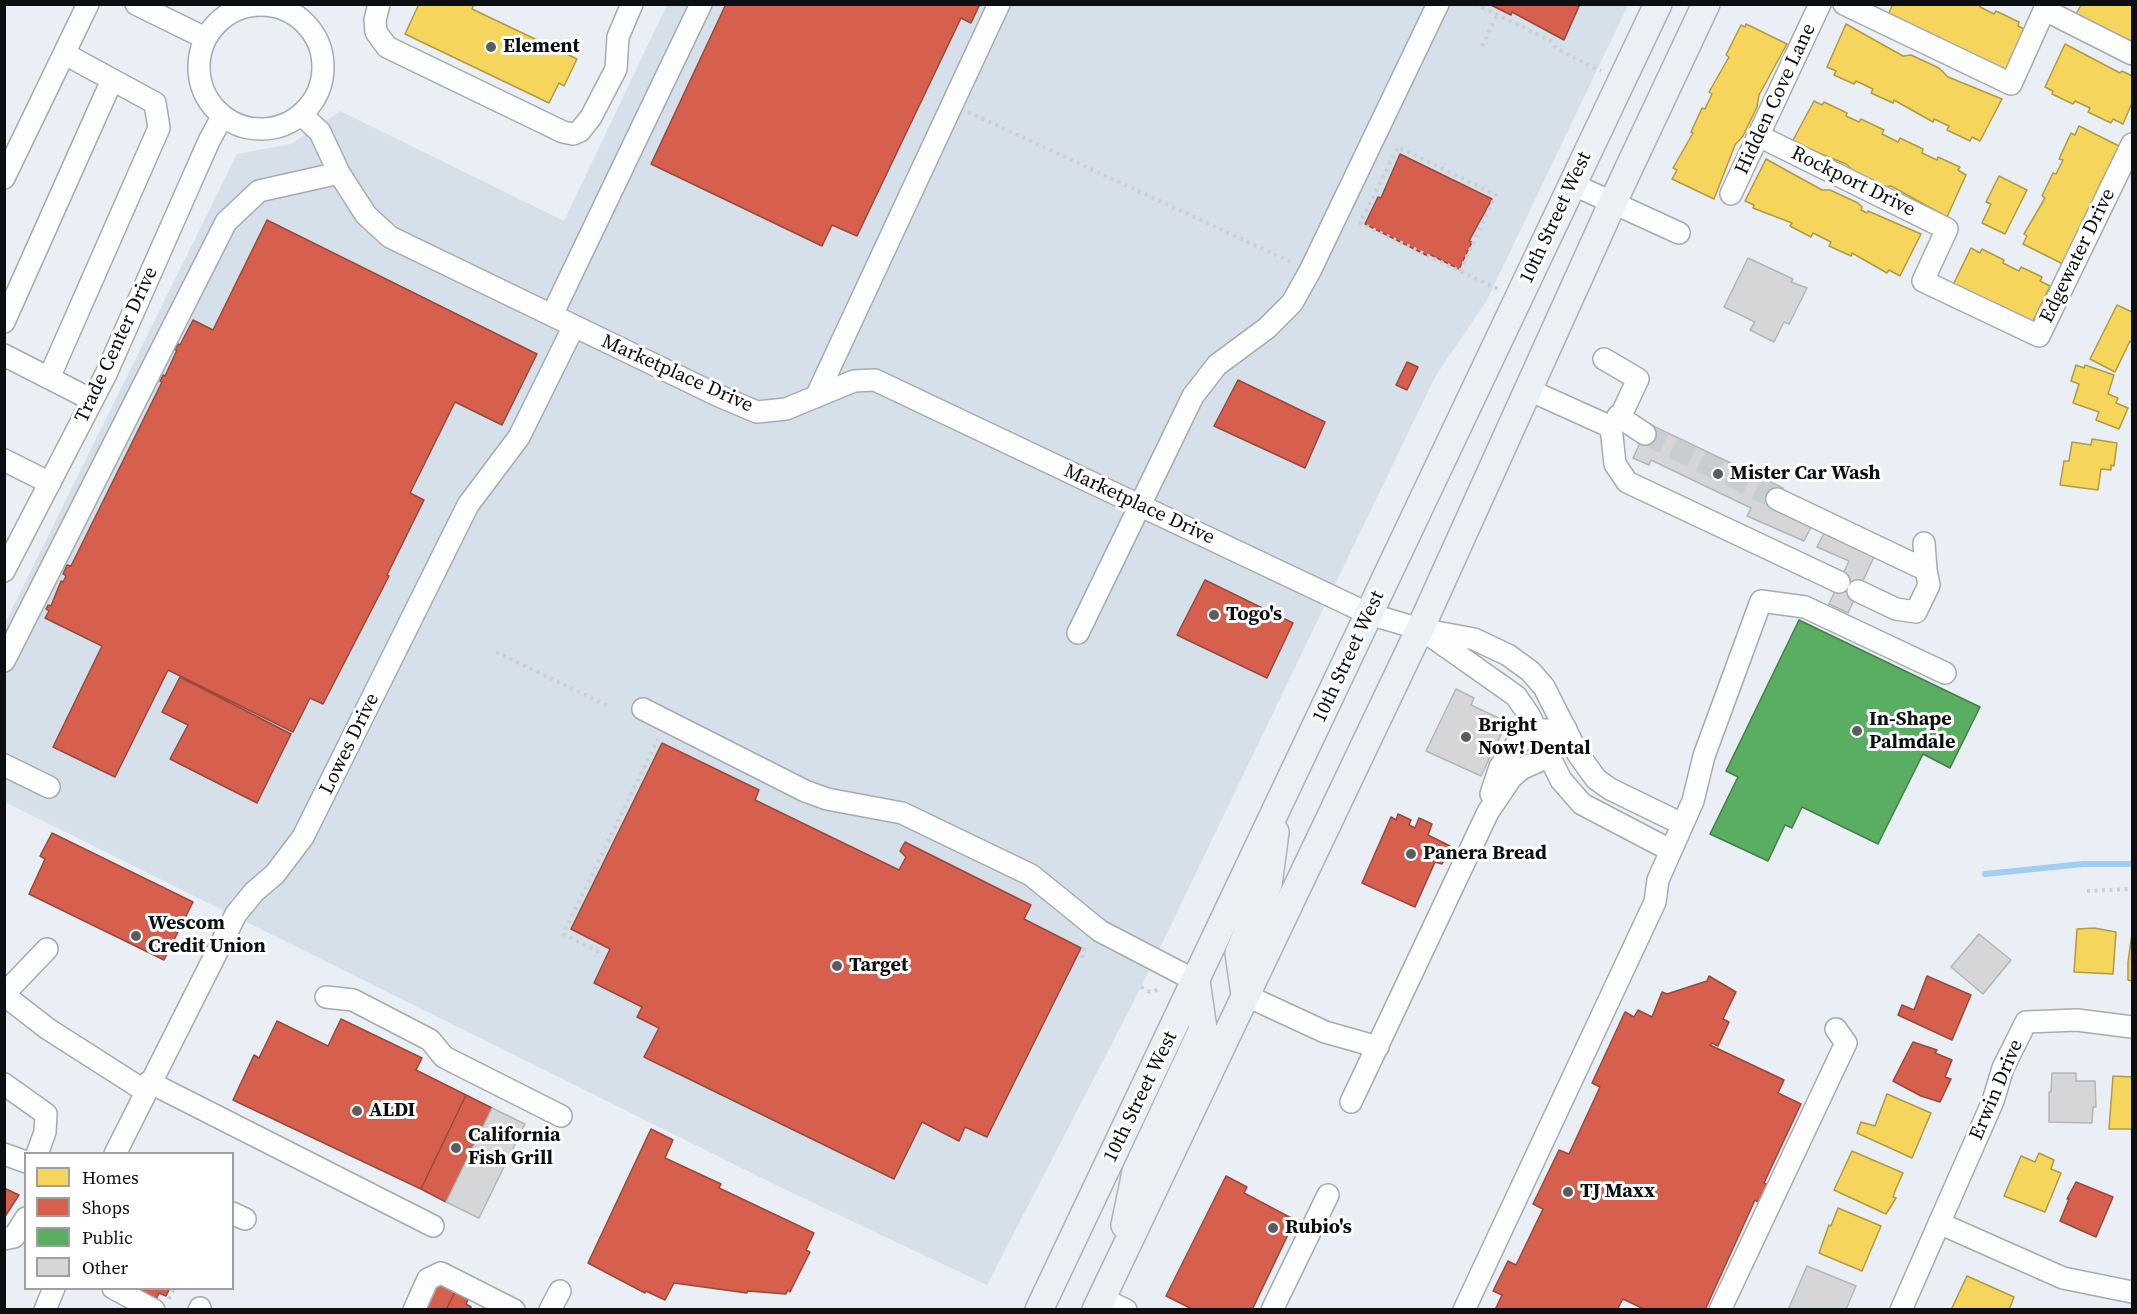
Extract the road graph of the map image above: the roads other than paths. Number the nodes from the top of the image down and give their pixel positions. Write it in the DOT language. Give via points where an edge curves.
graph roads {
  1 [pos="88,4"];
  2 [pos="136,4"];
  3 [pos="379,4"];
  4 [pos="632,4"];
  5 [pos="701,4"];
  6 [pos="999,4"];
  7 [pos="1438,4"];
  8 [pos="1658,4"];
  9 [pos="1706,4"];
  10 [pos="1820,4"];
  11 [pos="1844,4"];
  12 [pos="2046,7"];
  13 [pos="290,8"];
  14 [pos="205,38"];
  15 [pos="65,54"];
  16 [pos="2133,54"];
  17 [pos="112,80"];
  18 [pos="302,115"];
  19 [pos="222,117"];
  20 [pos="1760,135"];
  21 [pos="2133,144"];
  22 [pos="12,145"];
  23 [pos="339,173"];
  24 [pos="4,178"];
  25 [pos="1572,184"];
  26 [pos="1731,194"];
  27 [pos="1613,202"];
  28 [pos="1679,233"];
  29 [pos="1923,281"];
  30 [pos="552,315"];
  31 [pos="4,322"];
  32 [pos="574,326"];
  33 [pos="4,355"];
  34 [pos="1604,360"];
  35 [pos="49,378"];
  36 [pos="1529,390"];
  37 [pos="816,397"];
  38 [pos="92,400"];
  39 [pos="1615,422"];
  40 [pos="1645,434"];
  41 [pos="4,460"];
  42 [pos="50,483"];
  43 [pos="1778,499"];
  44 [pos="1141,506"];
  45 [pos="1924,543"];
  46 [pos="1926,570"];
  47 [pos="4,572"];
  48 [pos="1839,582"];
  49 [pos="1858,591"];
  50 [pos="1370,614"];
  51 [pos="1420,629"];
  52 [pos="1078,633"];
  53 [pos="4,661"];
  54 [pos="1945,673"];
  55 [pos="643,709"];
  56 [pos="1566,729"];
  57 [pos="1536,730"];
  58 [pos="1548,757"];
  59 [pos="4,765"];
  60 [pos="49,787"];
  61 [pos="1278,807"];
  62 [pos="1488,812"];
  63 [pos="1682,824"];
  64 [pos="1670,850"];
  65 [pos="47,949"];
  66 [pos="1196,981"];
  67 [pos="4,994"];
  68 [pos="1245,995"];
  69 [pos="326,997"];
  70 [pos="2133,1027"];
  71 [pos="1836,1029"];
  72 [pos="1377,1047"];
  73 [pos="4,1084"];
  74 [pos="147,1086"];
  75 [pos="1352,1102"];
  76 [pos="561,1116"];
  77 [pos="37,1152"];
  78 [pos="116,1152"];
  79 [pos="4,1154"];
  80 [pos="24,1161"];
  81 [pos="1328,1195"];
  82 [pos="24,1221"];
  83 [pos="1939,1223"];
  84 [pos="433,1226"];
  85 [pos="4,1239"];
  86 [pos="1117,1264"];
  87 [pos="53,1290"];
  88 [pos="117,1290"];
  89 [pos="2133,1292"];
  90 [pos="1099,1304"];
  91 [pos="45,1310"];
  92 [pos="154,1310"];
  93 [pos="414,1310"];
  94 [pos="514,1310"];
  95 [pos="1039,1310"];
  96 [pos="1126,1310"];
  97 [pos="1272,1310"];
  98 [pos="1464,1310"];
  99 [pos="1720,1310"];
  100 [pos="1901,1310"];
  1 -- 15 [label="street"];
  2 -- 14 [label="street"];
  3 -- 4 [label="street" via="376,32 387,47 573,134 591,117 616,69 618,37"];
  5 -- 30 [label="street"];
  6 -- 37 [label="street"];
  7 -- 44 [label="street" via="1292,303 1267,328 1217,365 1193,396"];
  8 -- 25 [label="main road, 10th Street West"];
  9 -- 27 [label="main road"];
  10 -- 20 [label="street, Hidden Cove Lane"];
  11 -- 12 [label="street" via="2012,84"];
  12 -- 16 [label="street"];
  13 -- 14 [label="street" via="246,6 226,15"];
  13 -- 18 [label="street" via="318,41 324,62 322,83"];
  14 -- 19 [label="street" via="199,58 200,80 208,100"];
  15 -- 17 [label="street"];
  15 -- 22 [label="street"];
  17 -- 31 [label="street"];
  17 -- 35 [label="street" via="155,103 159,128"];
  18 -- 19 [label="street" via="282,126 261,130"];
  18 -- 23 [label="street, Marketplace Drive" via="320,132"];
  19 -- 38 [label="street, Trade Center Drive"];
  20 -- 26 [label="street, Hidden Cove Lane"];
  20 -- 29 [label="street, Rockport Drive" via="1947,229"];
  21 -- 29 [label="street, Edgewater Drive" via="2039,336"];
  22 -- 24 [label="street"];
  23 -- 30 [label="street, Marketplace Drive" via="366,215 390,237"];
  23 -- 53 [label="street" via="259,192 226,222"];
  25 -- 27 [label="street"];
  25 -- 50 [label="main road, 10th Street West"];
  27 -- 28 [label="street"];
  27 -- 36 [label="main road"];
  30 -- 32 [label="street, Marketplace Drive"];
  32 -- 37 [label="street, Marketplace Drive" via="757,412 786,409"];
  32 -- 74 [label="street, Lowes Drive" via="519,436 468,505 303,837 276,874 236,914"];
  33 -- 35 [label="street"];
  34 -- 39 [label="street" via="1638,379"];
  35 -- 38 [label="street"];
  36 -- 39 [label="street"];
  36 -- 51 [label="main road"];
  37 -- 44 [label="street, Marketplace Drive" via="854,381 875,380"];
  38 -- 42 [label="street, Trade Center Drive"];
  39 -- 40 [label="street"];
  39 -- 48 [label="street" via="1615,464 1627,482"];
  41 -- 42 [label="street"];
  42 -- 47 [label="street, Trade Center Drive"];
  43 -- 46 [label="street"];
  44 -- 50 [label="street, Marketplace Drive"];
  44 -- 52 [label="street"];
  45 -- 46 [label="street"];
  46 -- 49 [label="street" via="1929,585 1916,612 1896,609"];
  50 -- 51 [label="street, Marketplace Drive"];
  50 -- 61 [label="main road, 10th Street West"];
  51 -- 56 [label="street" via="1474,639 1520,663 1544,687"];
  51 -- 57 [label="street" via="1510,691"];
  51 -- 68 [label="main road"];
  54 -- 63 [label="street" via="1805,607 1761,601"];
  55 -- 66 [label="street" via="805,791 902,813 1031,876 1100,931"];
  56 -- 57 [label="street"];
  56 -- 58 [label="street"];
  56 -- 63 [label="street" via="1584,765 1600,783"];
  57 -- 58 [label="street"];
  57 -- 62 [label="street" via="1503,762"];
  58 -- 62 [label="street" via="1510,778"];
  58 -- 64 [label="street" via="1566,787 1588,808"];
  59 -- 60 [label="street"];
  61 -- 66 [label="main road, 10th Street West"];
  61 -- 68 [label="main road" via="1268,885 1239,953"];
  62 -- 72 [label="street"];
  63 -- 64 [label="street"];
  64 -- 98 [label="street" via="1656,887 1655,902"];
  65 -- 67 [label="street"];
  66 -- 86 [label="main road" via="1203,1029 1136,1172"];
  66 -- 95 [label="main road, 10th Street West"];
  67 -- 74 [label="street" via="56,1035"];
  68 -- 72 [label="street" via="1325,1032"];
  68 -- 86 [label="main road"];
  69 -- 76 [label="street" via="353,1000 430,1040 444,1057"];
  70 -- 83 [label="street, Erwin Drive" via="2077,1020 2026,1022"];
  71 -- 99 [label="street" via="1846,1043"];
  72 -- 75 [label="street"];
  73 -- 77 [label="street" via="46,1114 45,1132"];
  74 -- 78 [label="street, Lowes Drive"];
  74 -- 84 [label="street"];
  79 -- 80 [label="street"];
  81 -- 97 [label="street"];
  82 -- 85 [label="street" via="14,1237"];
  83 -- 89 [label="street" via="2062,1278"];
  83 -- 100 [label="street"];
  86 -- 90 [label="main road"];
  87 -- 91 [label="street"];
  88 -- 92 [label="street"];
  90 -- 96 [label="street"];
  93 -- 94 [label="street" via="428,1280 441,1273"];
}
